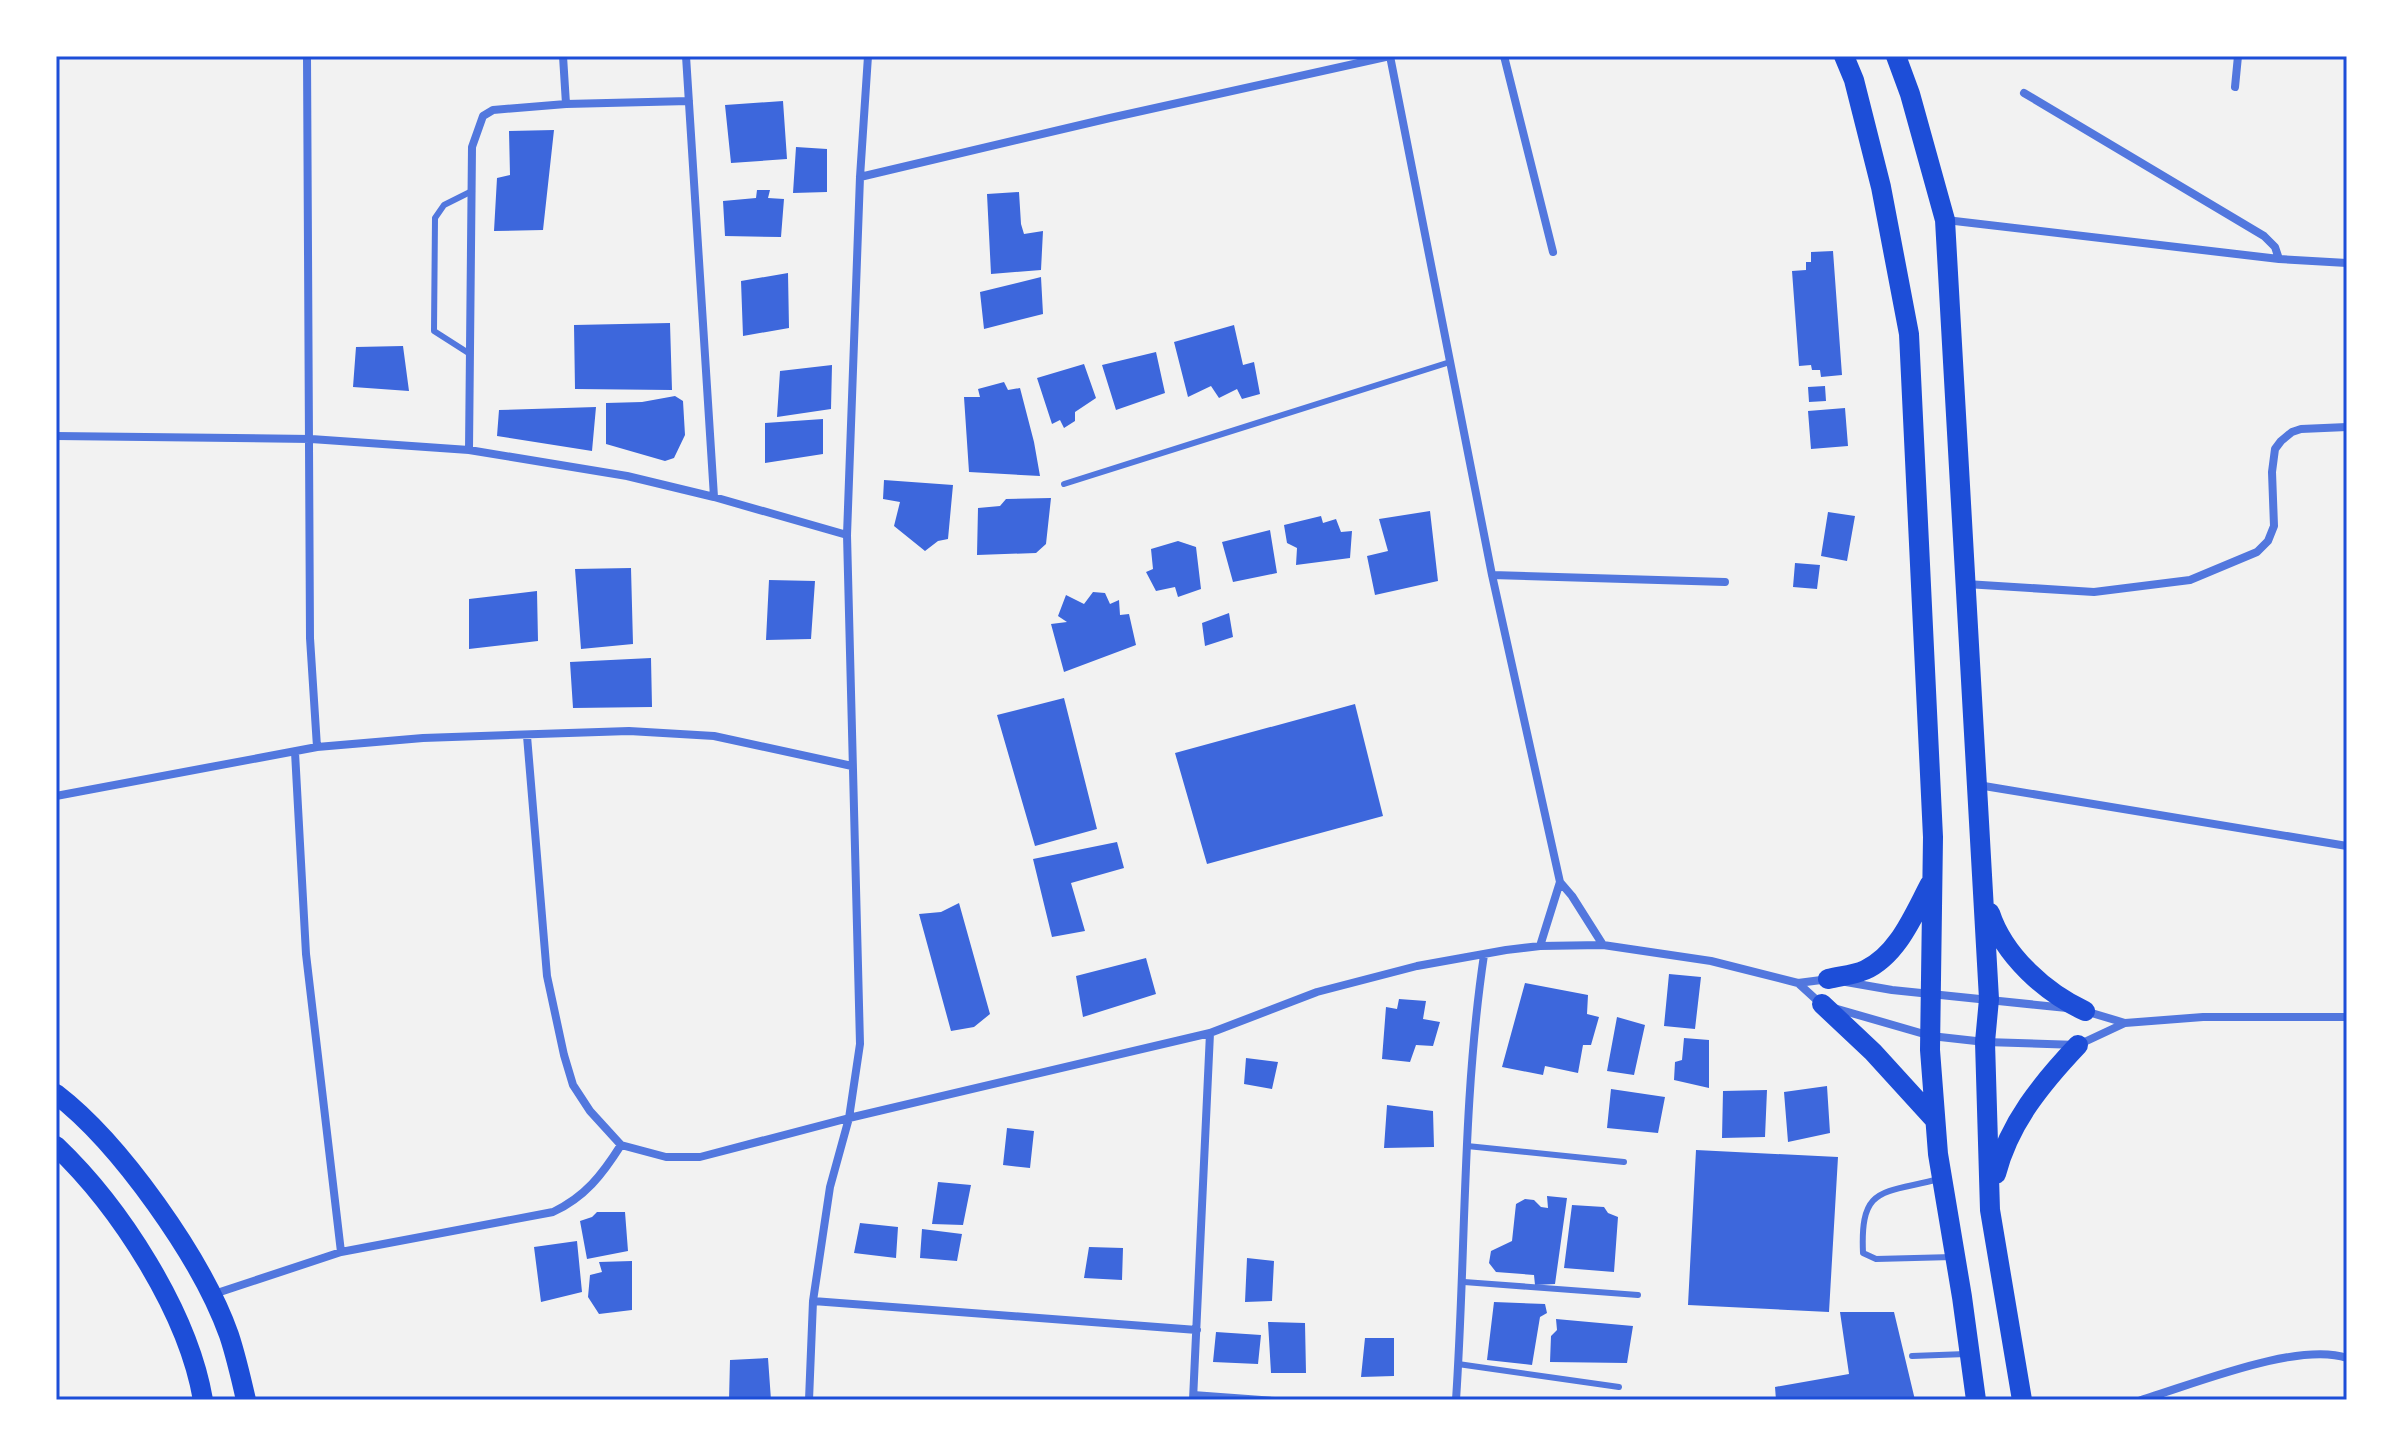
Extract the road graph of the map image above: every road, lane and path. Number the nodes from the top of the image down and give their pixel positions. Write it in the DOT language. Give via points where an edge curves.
graph roads {
  1 [pos="307,56"];
  2 [pos="563,56"];
  3 [pos="686,56"];
  4 [pos="868,56"];
  5 [pos="1390,56"];
  6 [pos="1504,56"];
  7 [pos="1844,56"];
  8 [pos="1896,56"];
  9 [pos="2238,56"];
  10 [pos="2235,87"];
  11 [pos="2024,93"];
  12 [pos="689,101"];
  13 [pos="566,104"];
  14 [pos="860,177"];
  15 [pos="472,191"];
  16 [pos="1945,220"];
  17 [pos="1553,252"];
  18 [pos="2279,259"];
  19 [pos="2347,263"];
  20 [pos="470,354"];
  21 [pos="1450,362"];
  22 [pos="2347,427"];
  23 [pos="56,436"];
  24 [pos="311,439"];
  25 [pos="469,450"];
  26 [pos="1064,484"];
  27 [pos="714,497"];
  28 [pos="847,535"];
  29 [pos="1492,575"];
  30 [pos="1725,582"];
  31 [pos="1965,584"];
  32 [pos="527,736"];
  33 [pos="317,747"];
  34 [pos="295,752"];
  35 [pos="852,766"];
  36 [pos="1977,785"];
  37 [pos="56,796"];
  38 [pos="2347,846"];
  39 [pos="1932,881"];
  40 [pos="1560,882"];
  41 [pos="1983,888"];
  42 [pos="1603,945"];
  43 [pos="1540,946"];
  44 [pos="1484,955"];
  45 [pos="1828,979"];
  46 [pos="1798,983"];
  47 [pos="1932,993"];
  48 [pos="1989,999"];
  49 [pos="1822,1004"];
  50 [pos="2085,1011"];
  51 [pos="2347,1017"];
  52 [pos="2125,1023"];
  53 [pos="1210,1033"];
  54 [pos="1931,1036"];
  55 [pos="1985,1042"];
  56 [pos="2078,1045"];
  57 [pos="56,1094"];
  58 [pos="849,1118"];
  59 [pos="1935,1120"];
  60 [pos="621,1145"];
  61 [pos="56,1146"];
  62 [pos="1467,1146"];
  63 [pos="1624,1162"];
  64 [pos="1942,1179"];
  65 [pos="1990,1210"];
  66 [pos="341,1252"];
  67 [pos="1956,1257"];
  68 [pos="1464,1282"];
  69 [pos="210,1295"];
  70 [pos="1638,1295"];
  71 [pos="813,1301"];
  72 [pos="1197,1330"];
  73 [pos="1970,1354"];
  74 [pos="1912,1356"];
  75 [pos="2347,1358"];
  76 [pos="1458,1364"];
  77 [pos="1619,1387"];
  78 [pos="1193,1397"];
  79 [pos="203,1400"];
  80 [pos="246,1400"];
  81 [pos="809,1400"];
  82 [pos="1275,1400"];
  83 [pos="1456,1400"];
  84 [pos="1976,1400"];
  85 [pos="2022,1400"];
  86 [pos="2141,1400"];
  1 -- 24 [label="street"];
  2 -- 13 [label="street"];
  3 -- 12 [label="street"];
  4 -- 14 [label="street"];
  5 -- 14 [label="street"];
  5 -- 21 [label="street"];
  6 -- 17 [label="street"];
  7 -- 39 [label="main road" via="1881,187 1909,334"];
  8 -- 16 [label="main road"];
  9 -- 10 [label="street"];
  11 -- 18 [label="street" via="2264,236"];
  12 -- 13 [label="street"];
  12 -- 27 [label="street"];
  13 -- 15 [label="street" via="493,110 483,116 472,147"];
  14 -- 28 [label="street"];
  15 -- 20 [label="street"];
  15 -- 20 [label="lane" via="439,209 435,218 434,331"];
  16 -- 18 [label="street"];
  16 -- 31 [label="main road"];
  18 -- 19 [label="street"];
  20 -- 25 [label="street"];
  21 -- 26 [label="lane"];
  21 -- 29 [label="street"];
  22 -- 31 [label="street" via="2301,429 2281,441 2272,472 2274,526 2268,541 2257,552 2190,580 2094,592"];
  23 -- 24 [label="street"];
  24 -- 25 [label="street"];
  24 -- 33 [label="street" via="310,638"];
  25 -- 27 [label="street" via="627,476"];
  27 -- 28 [label="street"];
  28 -- 35 [label="street"];
  29 -- 30 [label="street"];
  29 -- 40 [label="street"];
  31 -- 36 [label="main road"];
  32 -- 33 [label="street"];
  32 -- 35 [label="street" via="629,731 714,736"];
  32 -- 60 [label="street" via="547,976 564,1055 573,1085"];
  33 -- 34 [label="street"];
  34 -- 37 [label="street"];
  34 -- 66 [label="street" via="306,954"];
  35 -- 58 [label="street" via="860,1044"];
  36 -- 38 [label="street"];
  36 -- 41 [label="main road"];
  39 -- 45 [label="main road" via="1886,955 1867,970"];
  39 -- 47 [label="main road"];
  40 -- 42 [label="street"];
  40 -- 43 [label="street"];
  41 -- 48 [label="main road"];
  41 -- 50 [label="main road" via="1997,931 2015,957 2065,1002"];
  42 -- 43 [label="street"];
  42 -- 46 [label="street" via="1699,958"];
  43 -- 44 [label="street"];
  44 -- 53 [label="street" via="1317,992"];
  44 -- 62 [label="street"];
  45 -- 46 [label="street"];
  45 -- 47 [label="street"];
  46 -- 49 [label="street"];
  47 -- 48 [label="street"];
  47 -- 54 [label="main road"];
  48 -- 50 [label="street"];
  48 -- 55 [label="main road"];
  49 -- 54 [label="street"];
  49 -- 59 [label="main road"];
  50 -- 52 [label="street"];
  51 -- 52 [label="street"];
  52 -- 56 [label="street"];
  53 -- 58 [label="street"];
  53 -- 72 [label="street"];
  54 -- 55 [label="street"];
  54 -- 59 [label="main road"];
  55 -- 56 [label="street"];
  55 -- 65 [label="main road"];
  56 -- 65 [label="main road" via="2048,1077 2009,1136"];
  57 -- 69 [label="main road" via="119,1156 177,1235"];
  58 -- 60 [label="street" via="700,1157 666,1157"];
  58 -- 71 [label="street" via="830,1187"];
  59 -- 64 [label="main road"];
  60 -- 66 [label="street" via="588,1190 553,1212"];
  61 -- 79 [label="main road" via="113,1213 159,1282"];
  62 -- 63 [label="lane"];
  62 -- 68 [label="street"];
  64 -- 67 [label="main road"];
  64 -- 67 [label="lane" via="1876,1196 1866,1208 1863,1253 1876,1259"];
  65 -- 85 [label="main road"];
  66 -- 69 [label="street"];
  67 -- 73 [label="main road"];
  68 -- 70 [label="lane"];
  68 -- 76 [label="street"];
  69 -- 80 [label="main road" via="228,1333"];
  71 -- 72 [label="street"];
  71 -- 81 [label="street"];
  72 -- 78 [label="street"];
  73 -- 74 [label="lane"];
  73 -- 84 [label="main road"];
  75 -- 86 [label="street" via="2288,1356"];
  76 -- 77 [label="lane"];
  76 -- 83 [label="street"];
  78 -- 82 [label="lane"];
}
